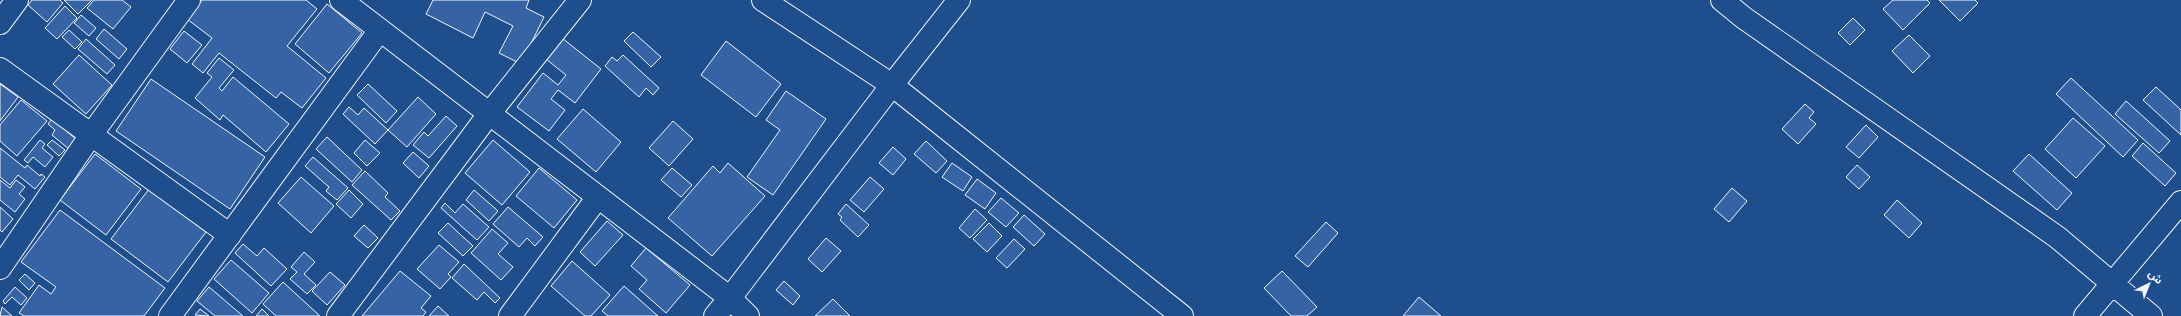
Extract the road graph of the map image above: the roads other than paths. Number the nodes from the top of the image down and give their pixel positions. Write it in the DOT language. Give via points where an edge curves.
graph roads {
  1 [pos="17,0"];
  2 [pos="189,0"];
  3 [pos="341,0"];
  4 [pos="580,0"];
  5 [pos="763,0"];
  6 [pos="959,0"];
  7 [pos="1722,0"];
  8 [pos="0,23"];
  9 [pos="380,30"];
  10 [pos="0,69"];
  11 [pos="892,86"];
  12 [pos="489,114"];
  13 [pos="91,135"];
  14 [pos="598,197"];
  15 [pos="2181,202"];
  16 [pos="230,235"];
  17 [pos="0,268"];
  18 [pos="2113,284"];
  19 [pos="730,298"];
  20 [pos="170,316"];
  21 [pos="338,316"];
  22 [pos="510,316"];
  23 [pos="715,316"];
  24 [pos="748,316"];
  25 [pos="1182,316"];
  26 [pos="2085,316"];
  27 [pos="2151,316"];
  1 -- 8 [label="street"];
  2 -- 13 [label="street"];
  3 -- 9 [label="street"];
  4 -- 12 [label="street"];
  5 -- 11 [label="street"];
  6 -- 11 [label="street"];
  7 -- 18 [label="street" via="2057,237"];
  9 -- 12 [label="street"];
  9 -- 16 [label="street"];
  10 -- 13 [label="street"];
  11 -- 19 [label="street"];
  11 -- 25 [label="street"];
  12 -- 14 [label="street"];
  12 -- 21 [label="street"];
  13 -- 16 [label="street"];
  13 -- 17 [label="street"];
  14 -- 19 [label="street"];
  14 -- 22 [label="street"];
  15 -- 18 [label="street"];
  16 -- 20 [label="street"];
  18 -- 26 [label="street"];
  18 -- 27 [label="street"];
  19 -- 23 [label="street"];
  19 -- 24 [label="street"];
}
